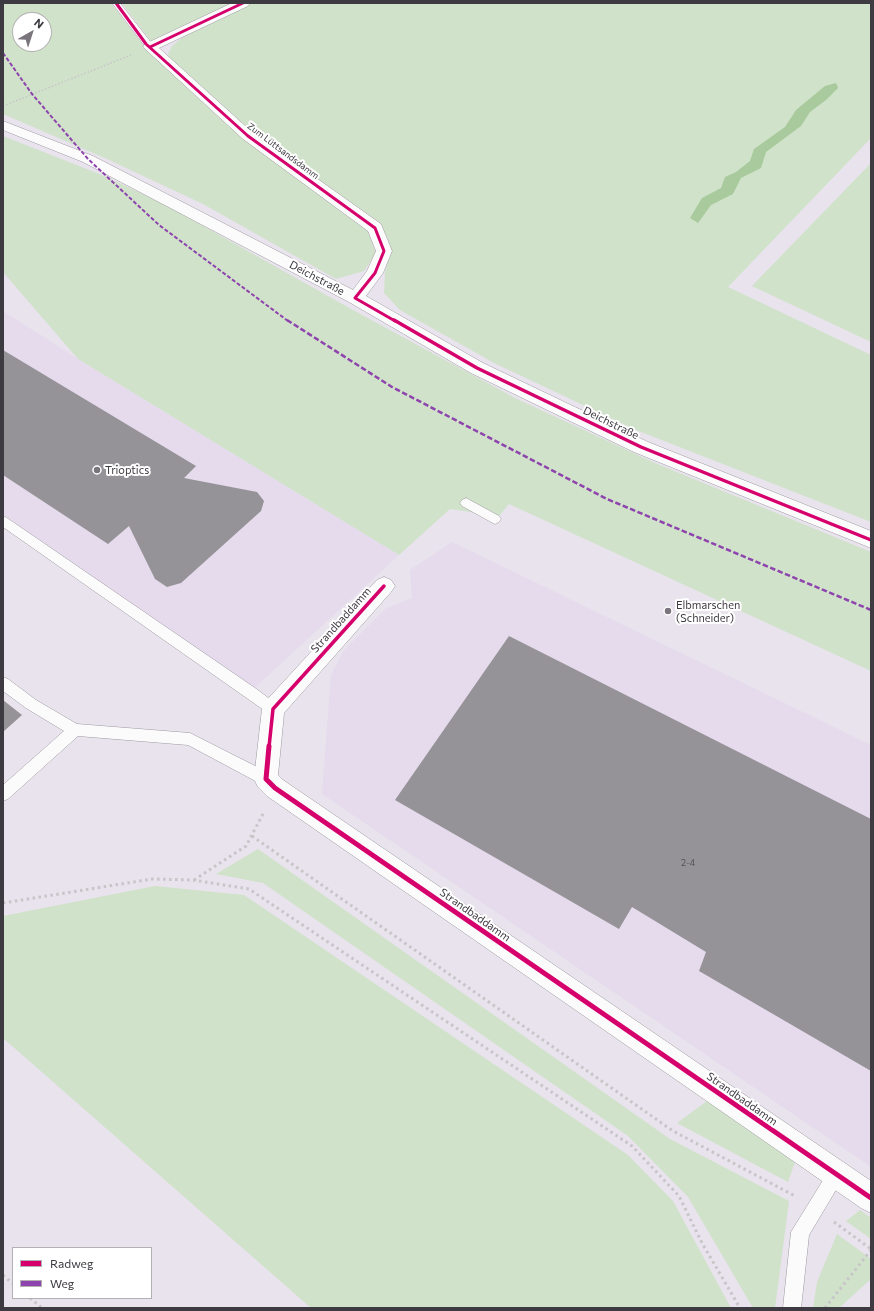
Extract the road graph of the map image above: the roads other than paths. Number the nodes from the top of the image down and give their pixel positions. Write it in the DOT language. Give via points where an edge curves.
graph roads {
  1 [pos="116,3"];
  2 [pos="243,3"];
  3 [pos="150,47"];
  4 [pos="3,124"];
  5 [pos="355,298"];
  6 [pos="466,503"];
  7 [pos="495,519"];
  8 [pos="3,521"];
  9 [pos="871,540"];
  10 [pos="384,586"];
  11 [pos="3,683"];
  12 [pos="273,709"];
  13 [pos="75,730"];
  14 [pos="271,784"];
  15 [pos="3,794"];
  16 [pos="836,1175"];
  17 [pos="871,1198"];
  18 [pos="792,1308"];
  1 -- 3 [label="lane, Zum Lüttsandsdamm"];
  2 -- 3 [label="street"];
  3 -- 5 [label="street, Zum Lüttsandsdamm" via="248,136 375,228 384,251 376,273"];
  4 -- 5 [label="street, Deichstraße" via="88,159"];
  5 -- 9 [label="street, Deichstraße" via="477,368 641,446"];
  6 -- 7 [label="lane"];
  8 -- 12 [label="lane"];
  10 -- 12 [label="street, Strandbaddamm"];
  11 -- 13 [label="lane" via="31,704"];
  12 -- 14 [label="street"];
  13 -- 14 [label="lane" via="190,739"];
  13 -- 15 [label="lane"];
  14 -- 16 [label="street, Strandbaddamm"];
  16 -- 17 [label="street, Strandbaddamm"];
  16 -- 18 [label="lane" via="800,1232"];
}
